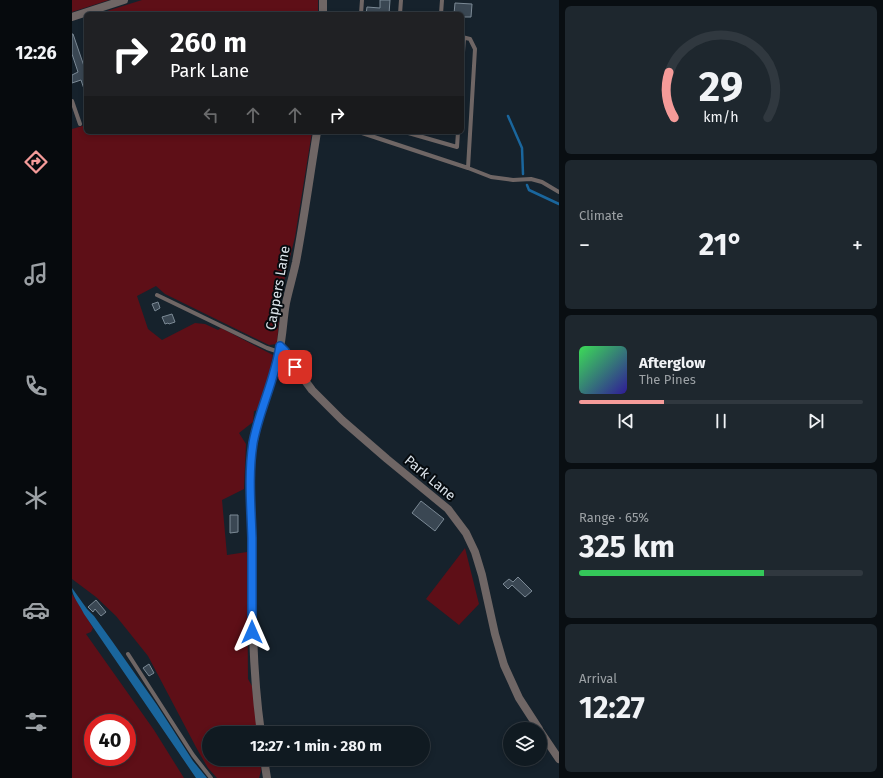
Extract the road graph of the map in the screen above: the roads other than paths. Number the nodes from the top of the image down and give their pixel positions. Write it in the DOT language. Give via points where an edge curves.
graph roads {
  1 [pos="124,0"];
  2 [pos="323,0"];
  3 [pos="362,0"];
  4 [pos="401,0"];
  5 [pos="442,0"];
  6 [pos="87,12"];
  7 [pos="323,12"];
  8 [pos="361,12"];
  9 [pos="400,12"];
  10 [pos="441,12"];
  11 [pos="84,13"];
  12 [pos="72,17"];
  13 [pos="464,37"];
  14 [pos="72,101"];
  15 [pos="80,124"];
  16 [pos="318,134"];
  17 [pos="365,134"];
  18 [pos="412,134"];
  19 [pos="458,134"];
  20 [pos="468,168"];
  21 [pos="559,192"];
  22 [pos="157,295"];
  23 [pos="280,349"];
  24 [pos="128,654"];
  25 [pos="534,722"];
  26 [pos="260,726"];
  27 [pos="547,742"];
  28 [pos="559,759"];
  29 [pos="265,766"];
  30 [pos="211,778"];
  31 [pos="267,778"];
  1 -- 6 [label="street"];
  2 -- 7 [label="street"];
  3 -- 8 [label="lane"];
  4 -- 9 [label="lane"];
  5 -- 10 [label="lane"];
  11 -- 12 [label="street"];
  13 -- 20 [label="lane" via="470,39 475,49"];
  14 -- 15 [label="lane"];
  16 -- 23 [label="street, Cappers Lane"];
  17 -- 20 [label="lane"];
  18 -- 19 [label="lane" via="457,147"];
  20 -- 21 [label="lane" via="491,177 531,179"];
  22 -- 23 [label="lane" via="267,348"];
  23 -- 25 [label="street, Park Lane" via="285,351 312,390 342,420 448,509 466,533 482,575 504,665 519,698"];
  23 -- 26 [label="street, Cappers Lane" via="273,379 260,415 251,462 252,632"];
  24 -- 30 [label="lane" via="193,756"];
  27 -- 28 [label="street, Park Lane"];
  29 -- 31 [label="street"];
}
